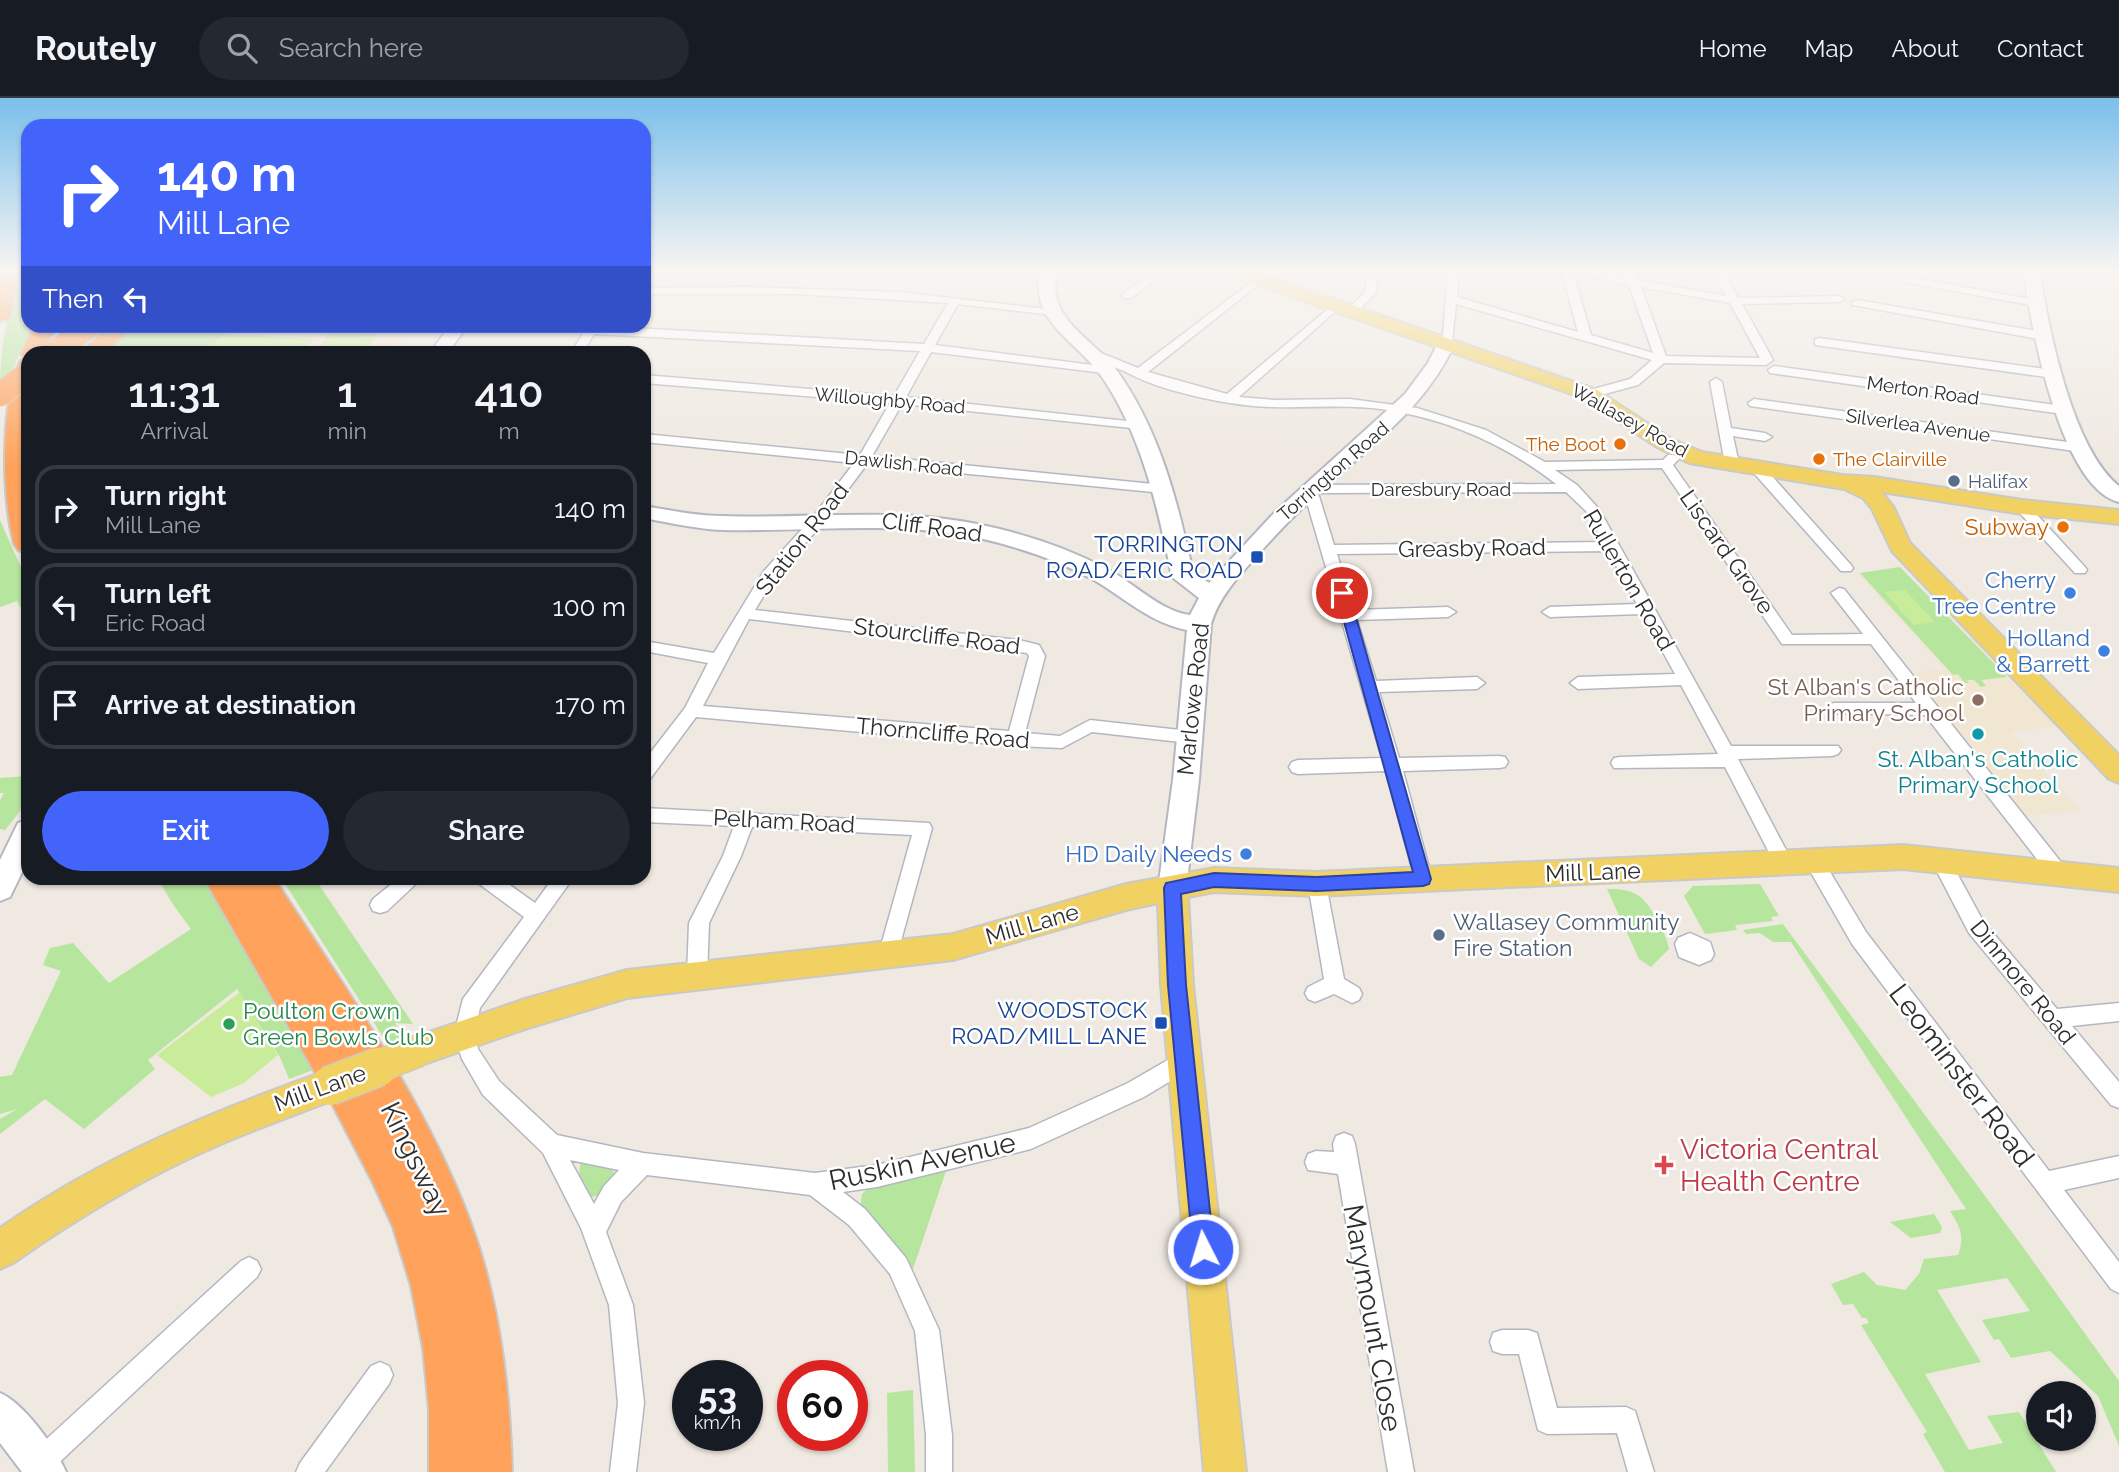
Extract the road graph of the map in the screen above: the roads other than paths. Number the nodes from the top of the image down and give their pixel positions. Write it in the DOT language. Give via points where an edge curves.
graph roads {
  1 [pos="728,336"];
  2 [pos="934,336"];
  3 [pos="1075,336"];
  4 [pos="1186,336"];
  5 [pos="1309,336"];
  6 [pos="1428,336"];
  7 [pos="1447,336"];
  8 [pos="1585,336"];
  9 [pos="1653,336"];
  10 [pos="1757,336"];
  11 [pos="2043,336"];
  12 [pos="1446,342"];
  13 [pos="1819,342"];
  14 [pos="927,348"];
  15 [pos="1092,354"];
  16 [pos="1661,359"];
  17 [pos="1776,366"];
  18 [pos="1108,371"];
  19 [pos="1138,374"];
  20 [pos="2053,374"];
  21 [pos="21,377"];
  22 [pos="651,380"];
  23 [pos="21,382"];
  24 [pos="1716,382"];
  25 [pos="1590,394"];
  26 [pos="9,397"];
  27 [pos="1230,398"];
  28 [pos="897,400"];
  29 [pos="1754,403"];
  30 [pos="1404,409"];
  31 [pos="2063,410"];
  32 [pos="1136,426"];
  33 [pos="1725,431"];
  34 [pos="1765,437"];
  35 [pos="651,439"];
  36 [pos="2082,448"];
  37 [pos="1674,458"];
  38 [pos="864,459"];
  39 [pos="1732,464"];
  40 [pos="1545,466"];
  41 [pos="1758,469"];
  42 [pos="0,480"];
  43 [pos="1572,488"];
  44 [pos="1163,489"];
  45 [pos="1310,489"];
  46 [pos="2111,492"];
  47 [pos="1891,498"];
  48 [pos="2022,507"];
  49 [pos="651,513"];
  50 [pos="2069,513"];
  51 [pos="2119,517"];
  52 [pos="21,520"];
  53 [pos="818,520"];
  54 [pos="21,537"];
  55 [pos="1614,546"];
  56 [pos="1330,550"];
  57 [pos="1846,568"];
  58 [pos="2080,570"];
  59 [pos="1839,593"];
  60 [pos="1211,596"];
  61 [pos="1648,609"];
  62 [pos="1448,612"];
  63 [pos="1550,612"];
  64 [pos="747,614"];
  65 [pos="1349,615"];
  66 [pos="1199,624"];
  67 [pos="1875,639"];
  68 [pos="651,647"];
  69 [pos="718,659"];
  70 [pos="1685,679"];
  71 [pos="1477,683"];
  72 [pos="1578,683"];
  73 [pos="1370,687"];
  74 [pos="1833,709"];
  75 [pos="1930,709"];
  76 [pos="692,711"];
  77 [pos="1189,737"];
  78 [pos="1016,740"];
  79 [pos="1832,750"];
  80 [pos="1727,756"];
  81 [pos="1499,762"];
  82 [pos="1620,763"];
  83 [pos="651,765"];
  84 [pos="1393,765"];
  85 [pos="1298,767"];
  86 [pos="2119,772"];
  87 [pos="651,815"];
  88 [pos="746,819"];
  89 [pos="21,842"];
  90 [pos="1939,858"];
  91 [pos="1814,862"];
  92 [pos="1784,863"];
  93 [pos="2061,876"];
  94 [pos="1423,879"];
  95 [pos="2119,880"];
  96 [pos="1317,884"];
  97 [pos="226,885"];
  98 [pos="258,885"];
  99 [pos="404,885"];
  100 [pos="495,885"];
  101 [pos="559,885"];
  102 [pos="0,888"];
  103 [pos="1172,888"];
  104 [pos="380,905"];
  105 [pos="537,915"];
  106 [pos="888,953"];
  107 [pos="697,976"];
  108 [pos="1315,993"];
  109 [pos="2119,1012"];
  110 [pos="2052,1018"];
  111 [pos="464,1034"];
  112 [pos="1185,1061"];
  113 [pos="2119,1098"];
  114 [pos="551,1145"];
  115 [pos="1316,1163"];
  116 [pos="643,1164"];
  117 [pos="2119,1167"];
  118 [pos="2044,1183"];
  119 [pos="815,1184"];
  120 [pos="594,1231"];
  121 [pos="5,1247"];
  122 [pos="249,1269"];
  123 [pos="2119,1281"];
  124 [pos="1502,1342"];
  125 [pos="380,1376"];
  126 [pos="0,1412"];
  127 [pos="42,1468"];
  128 [pos="309,1472"];
  129 [pos="454,1472"];
  130 [pos="487,1472"];
  131 [pos="623,1472"];
  132 [pos="939,1472"];
  133 [pos="1224,1472"];
  134 [pos="1401,1472"];
  135 [pos="1641,1472"];
  1 -- 14 [label="street"];
  2 -- 14 [label="street, Station Road"];
  3 -- 15 [label="street, Marlowe Road"];
  4 -- 19 [label="street"];
  5 -- 27 [label="street"];
  6 -- 12 [label="main road, Wallasey Road"];
  7 -- 12 [label="street"];
  8 -- 16 [label="street, Merton Road"];
  9 -- 16 [label="street"];
  10 -- 17 [label="street"];
  11 -- 20 [label="street"];
  12 -- 25 [label="main road, Wallasey Road"];
  12 -- 30 [label="street, Torrington Road" via="1429,376"];
  13 -- 20 [label="street"];
  14 -- 18 [label="street"];
  14 -- 28 [label="street, Station Road"];
  15 -- 18 [label="street, Marlowe Road"];
  15 -- 19 [label="street, Rullerton Road"];
  16 -- 17 [label="street, Merton Road"];
  16 -- 25 [label="street" via="1634,382"];
  17 -- 31 [label="street, Merton Road"];
  18 -- 32 [label="street, Marlowe Road"];
  19 -- 27 [label="street, Rullerton Road"];
  20 -- 31 [label="street"];
  21 -- 26 [label="highway"];
  22 -- 28 [label="street, Willoughby Road"];
  23 -- 26 [label="highway, bridge"];
  24 -- 33 [label="street"];
  25 -- 37 [label="main road, Wallasey Road"];
  26 -- 52 [label="highway" via="12,475"];
  27 -- 30 [label="street, Rullerton Road"];
  28 -- 32 [label="street, Willoughby Road"];
  28 -- 38 [label="street, Station Road"];
  29 -- 36 [label="street, Silverlea Avenue"];
  30 -- 40 [label="street, Rullerton Road" via="1485,434"];
  30 -- 45 [label="street, Torrington Road"];
  31 -- 36 [label="street"];
  32 -- 44 [label="street, Marlowe Road"];
  33 -- 34 [label="street"];
  33 -- 39 [label="street"];
  35 -- 38 [label="street, Dawlish Road"];
  36 -- 46 [label="street"];
  37 -- 39 [label="main road, Wallasey Road"];
  37 -- 40 [label="street"];
  37 -- 67 [label="street, Liscard Grove" via="1788,640"];
  38 -- 44 [label="street, Dawlish Road"];
  38 -- 53 [label="street, Station Road"];
  39 -- 41 [label="main road, Wallasey Road"];
  40 -- 43 [label="street, Rullerton Road"];
  41 -- 47 [label="main road, Wallasey Road" via="1842,482"];
  41 -- 57 [label="street"];
  42 -- 54 [label="highway" via="5,508"];
  43 -- 45 [label="street, Daresbury Road"];
  43 -- 55 [label="street, Rullerton Road" via="1592,509"];
  44 -- 60 [label="street, Marlowe Road" via="1183,577"];
  45 -- 56 [label="street"];
  45 -- 60 [label="street, Torrington Road" via="1256,541"];
  46 -- 50 [label="street" via="2097,507"];
  47 -- 48 [label="main road"];
  47 -- 86 [label="main road" via="1900,546"];
  48 -- 50 [label="main road"];
  48 -- 58 [label="street"];
  49 -- 53 [label="street, Cliff Road" via="721,523"];
  50 -- 51 [label="main road"];
  53 -- 64 [label="street, Station Road" via="769,574"];
  53 -- 66 [label="street, Cliff Road" via="907,520 1011,539 1095,571 1165,618"];
  55 -- 56 [label="street, Greasby Road"];
  55 -- 61 [label="street, Rullerton Road"];
  56 -- 65 [label="street"];
  59 -- 67 [label="street"];
  60 -- 66 [label="street, Marlowe Road"];
  61 -- 63 [label="street"];
  61 -- 70 [label="street, Rullerton Road"];
  62 -- 65 [label="street"];
  64 -- 69 [label="street, Station Road"];
  64 -- 78 [label="street, Stourcliffe Road" via="1034,649 1037,656"];
  65 -- 73 [label="street"];
  66 -- 77 [label="street, Marlowe Road"];
  67 -- 75 [label="street"];
  68 -- 69 [label="street"];
  69 -- 76 [label="street, Station Road"];
  70 -- 72 [label="street"];
  70 -- 80 [label="street, Rullerton Road"];
  71 -- 73 [label="street"];
  73 -- 84 [label="street"];
  74 -- 75 [label="street"];
  75 -- 93 [label="street"];
  76 -- 78 [label="street, Thorncliffe Road"];
  76 -- 83 [label="street, Station Road"];
  77 -- 78 [label="street, Thorncliffe Road" via="1090,726 1062,743"];
  77 -- 103 [label="street, Marlowe Road"];
  79 -- 80 [label="street"];
  80 -- 82 [label="street"];
  80 -- 92 [label="street, Rullerton Road"];
  81 -- 84 [label="street"];
  84 -- 85 [label="street"];
  84 -- 94 [label="street"];
  87 -- 88 [label="street, Pelham Road"];
  88 -- 106 [label="street, Pelham Road" via="923,828"];
  88 -- 107 [label="street" via="699,923"];
  89 -- 102 [label="street"];
  90 -- 91 [label="main road, Mill Lane"];
  90 -- 93 [label="main road, Mill Lane"];
  90 -- 110 [label="street, Dinmore Road" via="1976,927"];
  91 -- 92 [label="main road, Mill Lane"];
  91 -- 118 [label="street, Leominster Road" via="1859,938"];
  92 -- 94 [label="main road, Mill Lane"];
  93 -- 95 [label="main road, Mill Lane"];
  94 -- 96 [label="main road, Mill Lane"];
  96 -- 103 [label="main road, Mill Lane" via="1214,880"];
  96 -- 108 [label="street" via="1343,989"];
  97 -- 129 [label="highway, Kingsway" via="321,1041 415,1226 437,1298"];
  98 -- 130 [label="highway, Kingsway" via="417,1153 452,1233 478,1338"];
  99 -- 104 [label="street"];
  100 -- 105 [label="street"];
  101 -- 105 [label="street"];
  103 -- 106 [label="main road, Mill Lane" via="954,947"];
  103 -- 112 [label="main road"];
  105 -- 111 [label="street" via="470,1005"];
  106 -- 107 [label="main road, Mill Lane"];
  107 -- 111 [label="main road, Mill Lane" via="627,984"];
  109 -- 110 [label="street"];
  110 -- 113 [label="street, Dinmore Road"];
  111 -- 114 [label="street" via="469,1052 491,1088"];
  111 -- 121 [label="main road, Mill Lane, bridge" via="205,1131 134,1165"];
  112 -- 119 [label="street, Ruskin Avenue" via="1136,1090 1031,1138 877,1176"];
  112 -- 133 [label="main road"];
  114 -- 116 [label="street, Ruskin Avenue"];
  114 -- 120 [label="street"];
  115 -- 134 [label="street, Marymount Close" via="1345,1154"];
  116 -- 119 [label="street, Ruskin Avenue"];
  116 -- 120 [label="street" via="602,1206"];
  117 -- 118 [label="street"];
  118 -- 123 [label="street, Leominster Road"];
  119 -- 132 [label="street" via="857,1217 898,1266 927,1330"];
  120 -- 131 [label="street" via="621,1305 631,1404"];
  122 -- 127 [label="street"];
  124 -- 135 [label="street" via="1528,1342 1547,1421 1626,1420"];
  125 -- 128 [label="street"];
  126 -- 127 [label="street"];
}
